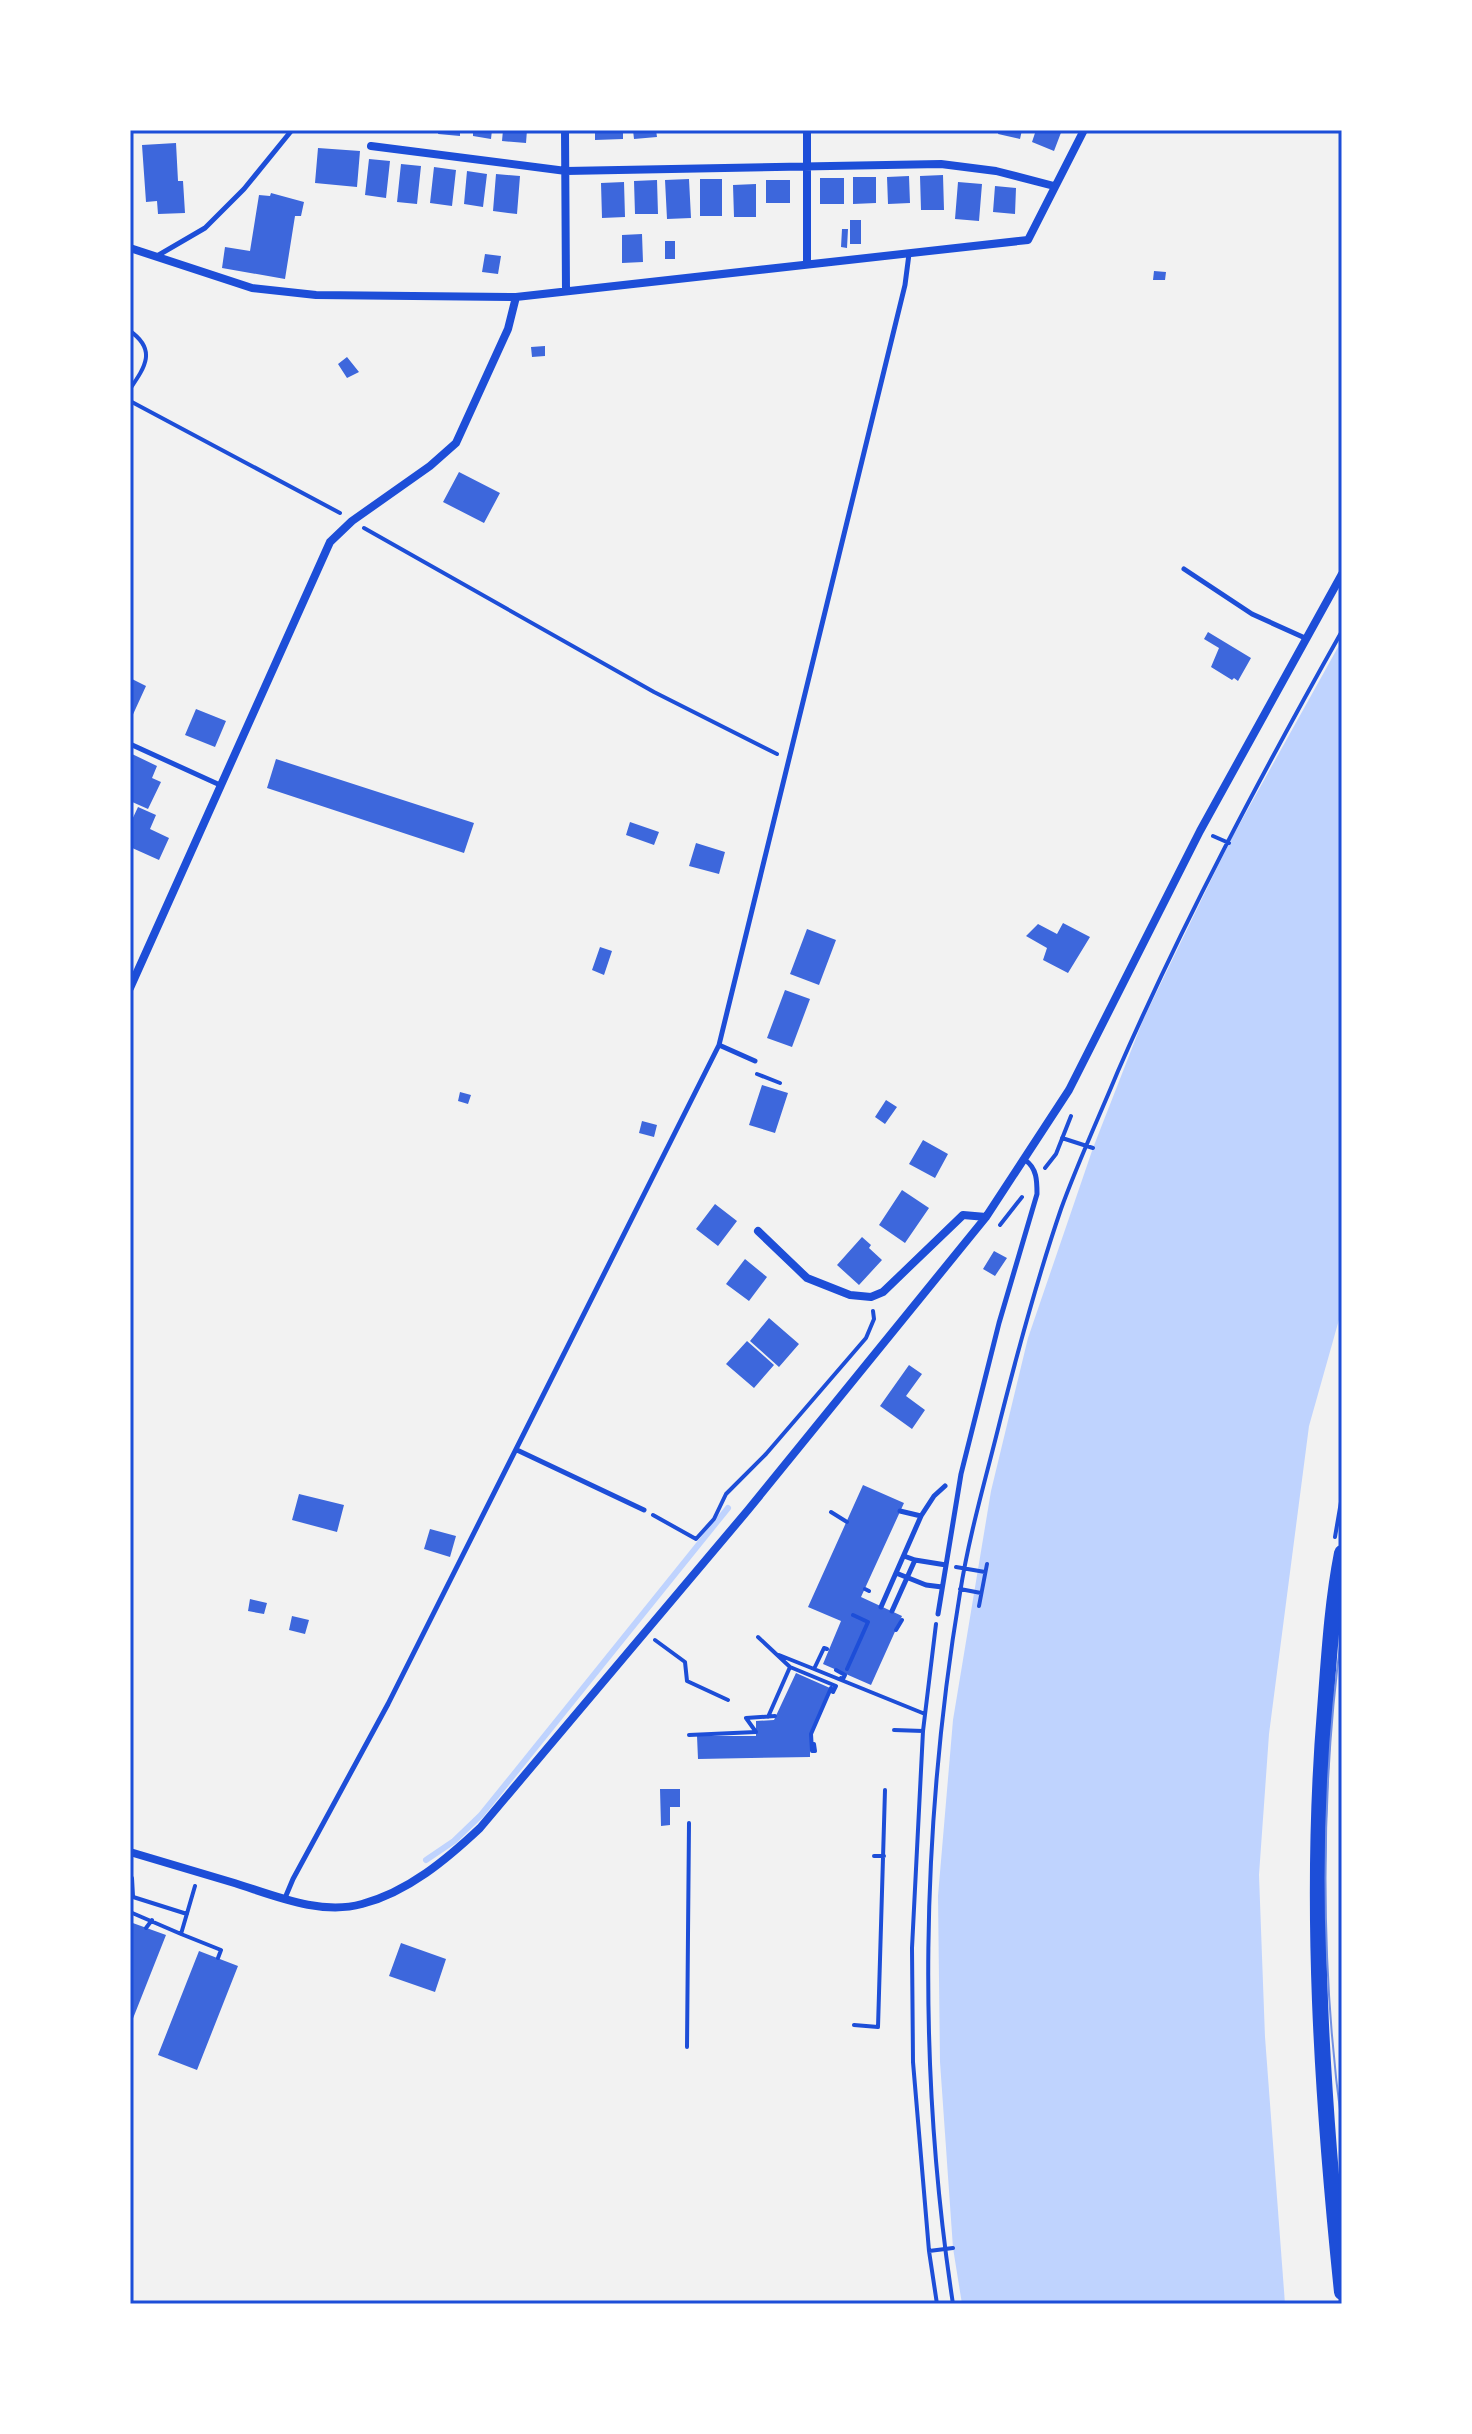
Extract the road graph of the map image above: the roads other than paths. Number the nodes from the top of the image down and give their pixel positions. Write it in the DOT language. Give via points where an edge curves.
graph roads {
  1 [pos="292,130"];
  2 [pos="565,130"];
  3 [pos="807,130"];
  4 [pos="1084,130"];
  5 [pos="371,146"];
  6 [pos="808,167"];
  7 [pos="566,171"];
  8 [pos="1054,186"];
  9 [pos="130,248"];
  10 [pos="909,254"];
  11 [pos="157,257"];
  12 [pos="807,263"];
  13 [pos="566,291"];
  14 [pos="516,297"];
  15 [pos="1184,569"];
  16 [pos="1342,574"];
  17 [pos="1305,638"];
  18 [pos="130,744"];
  19 [pos="221,786"];
  20 [pos="130,988"];
  21 [pos="719,1045"];
  22 [pos="755,1061"];
  23 [pos="1025,1160"];
  24 [pos="986,1217"];
  25 [pos="758,1231"];
  26 [pos="517,1450"];
  27 [pos="945,1486"];
  28 [pos="644,1510"];
  29 [pos="900,1511"];
  30 [pos="921,1516"];
  31 [pos="1342,1553"];
  32 [pos="904,1556"];
  33 [pos="915,1560"];
  34 [pos="946,1565"];
  35 [pos="896,1573"];
  36 [pos="907,1578"];
  37 [pos="942,1587"];
  38 [pos="881,1607"];
  39 [pos="892,1611"];
  40 [pos="938,1614"];
  41 [pos="130,1852"];
  42 [pos="285,1898"];
  43 [pos="1342,2292"];
  1 -- 11 [label="lane" via="205,228"];
  2 -- 7 [label="street"];
  3 -- 6 [label="street"];
  4 -- 8 [label="street"];
  5 -- 7 [label="street"];
  6 -- 7 [label="street"];
  6 -- 8 [label="street" via="941,164"];
  6 -- 12 [label="street"];
  7 -- 13 [label="street"];
  8 -- 10 [label="street" via="1028,240"];
  9 -- 11 [label="street"];
  10 -- 12 [label="street"];
  10 -- 21 [label="lane"];
  11 -- 14 [label="street" via="252,288 316,295"];
  12 -- 13 [label="street"];
  13 -- 14 [label="street"];
  14 -- 19 [label="street" via="508,329 456,443 330,542"];
  15 -- 17 [label="lane" via="1252,614"];
  16 -- 17 [label="street"];
  17 -- 23 [label="street" via="1069,1090"];
  18 -- 19 [label="lane"];
  19 -- 20 [label="street"];
  21 -- 22 [label="lane"];
  21 -- 26 [label="lane"];
  23 -- 24 [label="street"];
  23 -- 34 [label="lane" via="1037,1178 1033,1212 961,1474"];
  24 -- 25 [label="street" via="963,1215 883,1292 871,1297 850,1295 807,1278"];
  24 -- 42 [label="street" via="480,1828 452,1855 408,1884 362,1904 326,1907"];
  26 -- 28 [label="lane"];
  26 -- 42 [label="lane"];
  27 -- 30 [label="lane"];
  29 -- 30 [label="lane"];
  30 -- 32 [label="lane"];
  31 -- 43 [label="main road" via="1319,1782 1317,1918 1321,2063"];
  32 -- 33 [label="lane"];
  32 -- 35 [label="lane"];
  33 -- 34 [label="lane"];
  33 -- 36 [label="lane"];
  34 -- 37 [label="lane"];
  35 -- 36 [label="lane"];
  35 -- 38 [label="lane"];
  36 -- 37 [label="lane"];
  36 -- 39 [label="lane"];
  37 -- 40 [label="lane"];
  41 -- 42 [label="street"];
}
